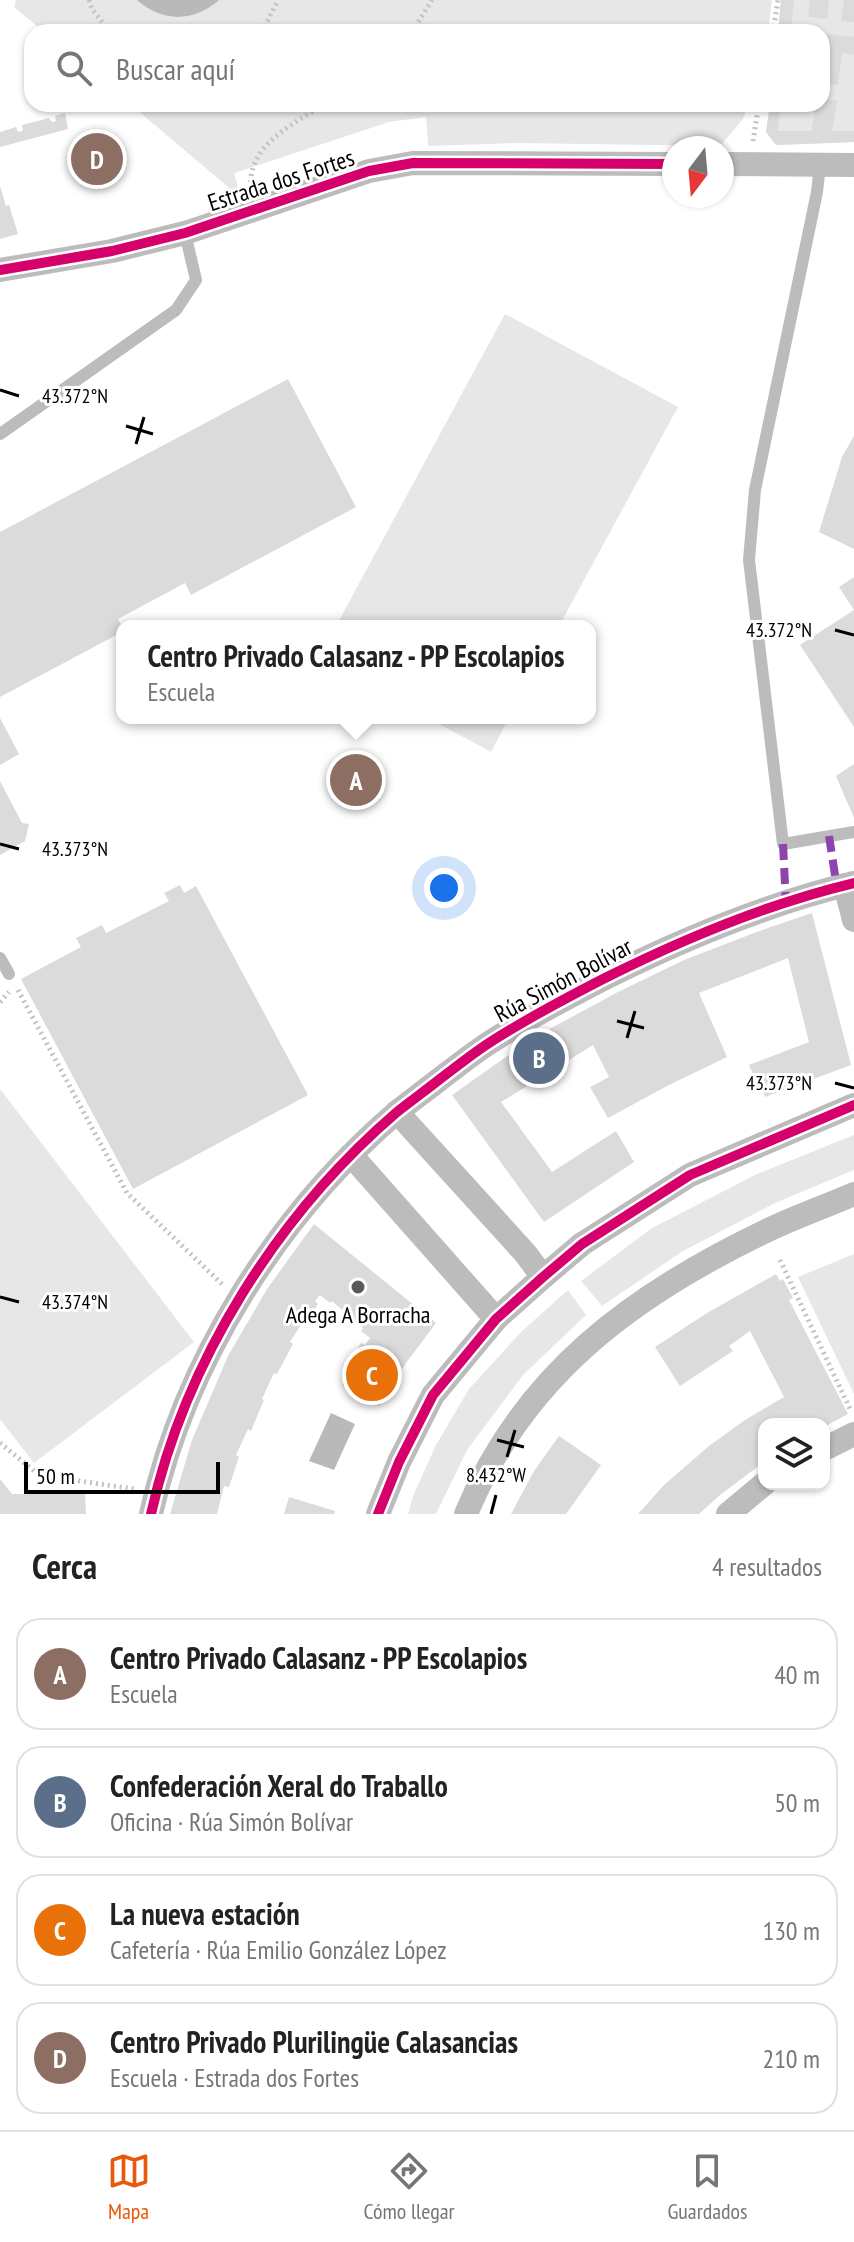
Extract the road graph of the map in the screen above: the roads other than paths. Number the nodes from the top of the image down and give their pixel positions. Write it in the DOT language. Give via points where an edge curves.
graph roads {
  1 [pos="662,164"];
  2 [pos="734,164"];
  3 [pos="820,165"];
  4 [pos="854,165"];
  5 [pos="185,233"];
  6 [pos="0,270"];
  7 [pos="0,434"];
  8 [pos="854,832"];
  9 [pos="850,884"];
  10 [pos="854,920"];
  11 [pos="0,958"];
  12 [pos="9,974"];
  13 [pos="854,1105"];
  14 [pos="397,1112"];
  15 [pos="351,1155"];
  16 [pos="854,1194"];
  17 [pos="543,1277"];
  18 [pos="496,1319"];
  19 [pos="854,1434"];
  20 [pos="830,1446"];
  21 [pos="758,1489"];
  22 [pos="154,1503"];
  23 [pos="378,1514"];
  24 [pos="466,1514"];
  25 [pos="728,1514"];
  1 -- 5 [label="street, Estrada dos Fortes" via="413,163 369,171"];
  2 -- 3 [label="street"];
  3 -- 4 [label="street"];
  3 -- 8 [label="lane" via="755,490 749,560 783,844"];
  5 -- 6 [label="street, Estrada dos Fortes"];
  5 -- 7 [label="lane" via="196,280 176,310"];
  9 -- 10 [label="street"];
  9 -- 14 [label="street, Rúa Simón Bolívar" via="666,948 578,992 488,1043"];
  11 -- 12 [label="lane"];
  13 -- 17 [label="street" via="690,1175 582,1244"];
  14 -- 15 [label="street, Rúa Simón Bolívar"];
  14 -- 17 [label="street"];
  15 -- 18 [label="street"];
  15 -- 22 [label="street, Rúa Simón Bolívar" via="295,1217 209,1349 186,1400"];
  16 -- 24 [label="street" via="718,1256 604,1329 516,1422"];
  17 -- 18 [label="street"];
  18 -- 23 [label="street" via="433,1395"];
  19 -- 20 [label="street"];
  21 -- 25 [label="street"];
}
